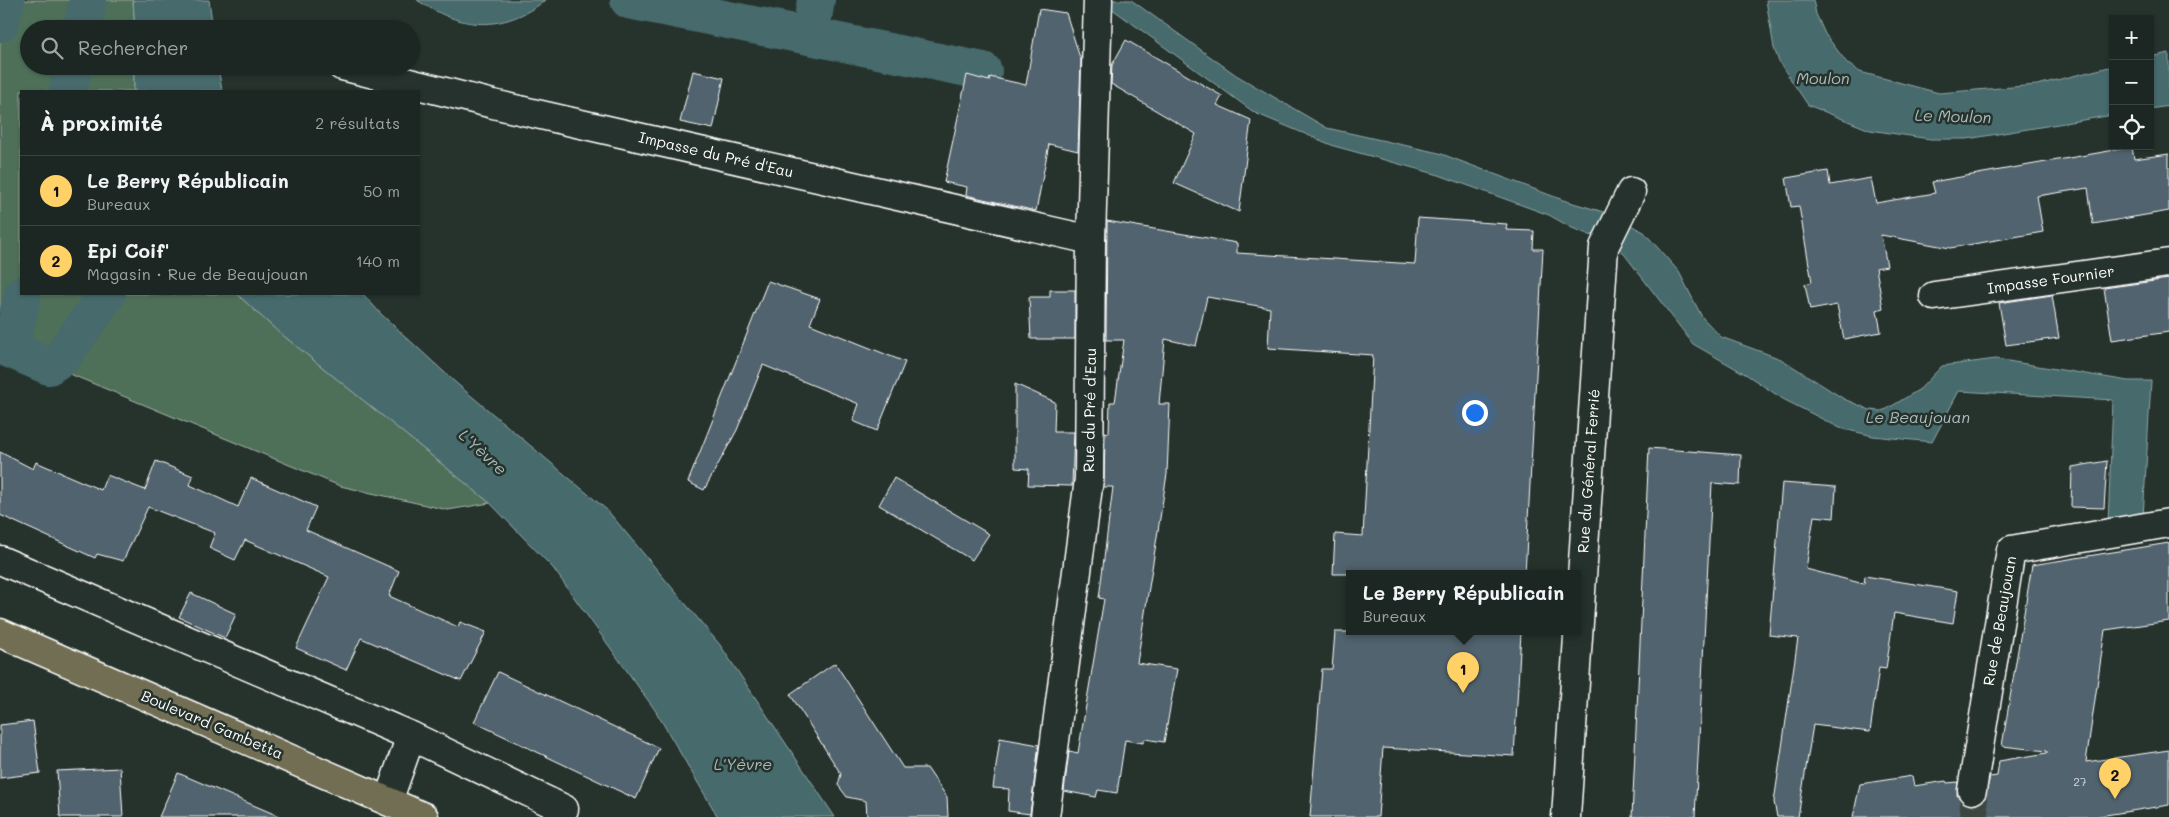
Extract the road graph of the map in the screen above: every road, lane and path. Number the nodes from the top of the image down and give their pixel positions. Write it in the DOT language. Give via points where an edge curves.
graph roads {
  1 [pos="1098,0"];
  2 [pos="378,75"];
  3 [pos="1627,201"];
  4 [pos="1091,240"];
  5 [pos="2169,263"];
  6 [pos="1934,296"];
  7 [pos="2169,523"];
  8 [pos="0,560"];
  9 [pos="1581,592"];
  10 [pos="0,633"];
  11 [pos="1578,635"];
  12 [pos="411,736"];
  13 [pos="1972,790"];
  14 [pos="388,801"];
  15 [pos="564,809"];
  16 [pos="424,817"];
  17 [pos="1045,817"];
  18 [pos="1566,817"];
  1 -- 4 [label="street, Rue du Pré d'Eau"];
  2 -- 4 [label="street, Impasse du Pré d'Eau"];
  3 -- 9 [label="street, Rue du Général Ferrié" via="1604,247"];
  4 -- 17 [label="street, Rue du Pré d'Eau" via="1089,480"];
  5 -- 6 [label="street, Impasse Fournier"];
  7 -- 13 [label="street, Rue de Beaujouan" via="2011,550"];
  8 -- 12 [label="street"];
  10 -- 14 [label="main road, Boulevard Gambetta"];
  11 -- 18 [label="street, Rue du Général Ferrié"];
  12 -- 14 [label="street"];
  12 -- 15 [label="street"];
  14 -- 16 [label="main road, Boulevard Gambetta"];
}
